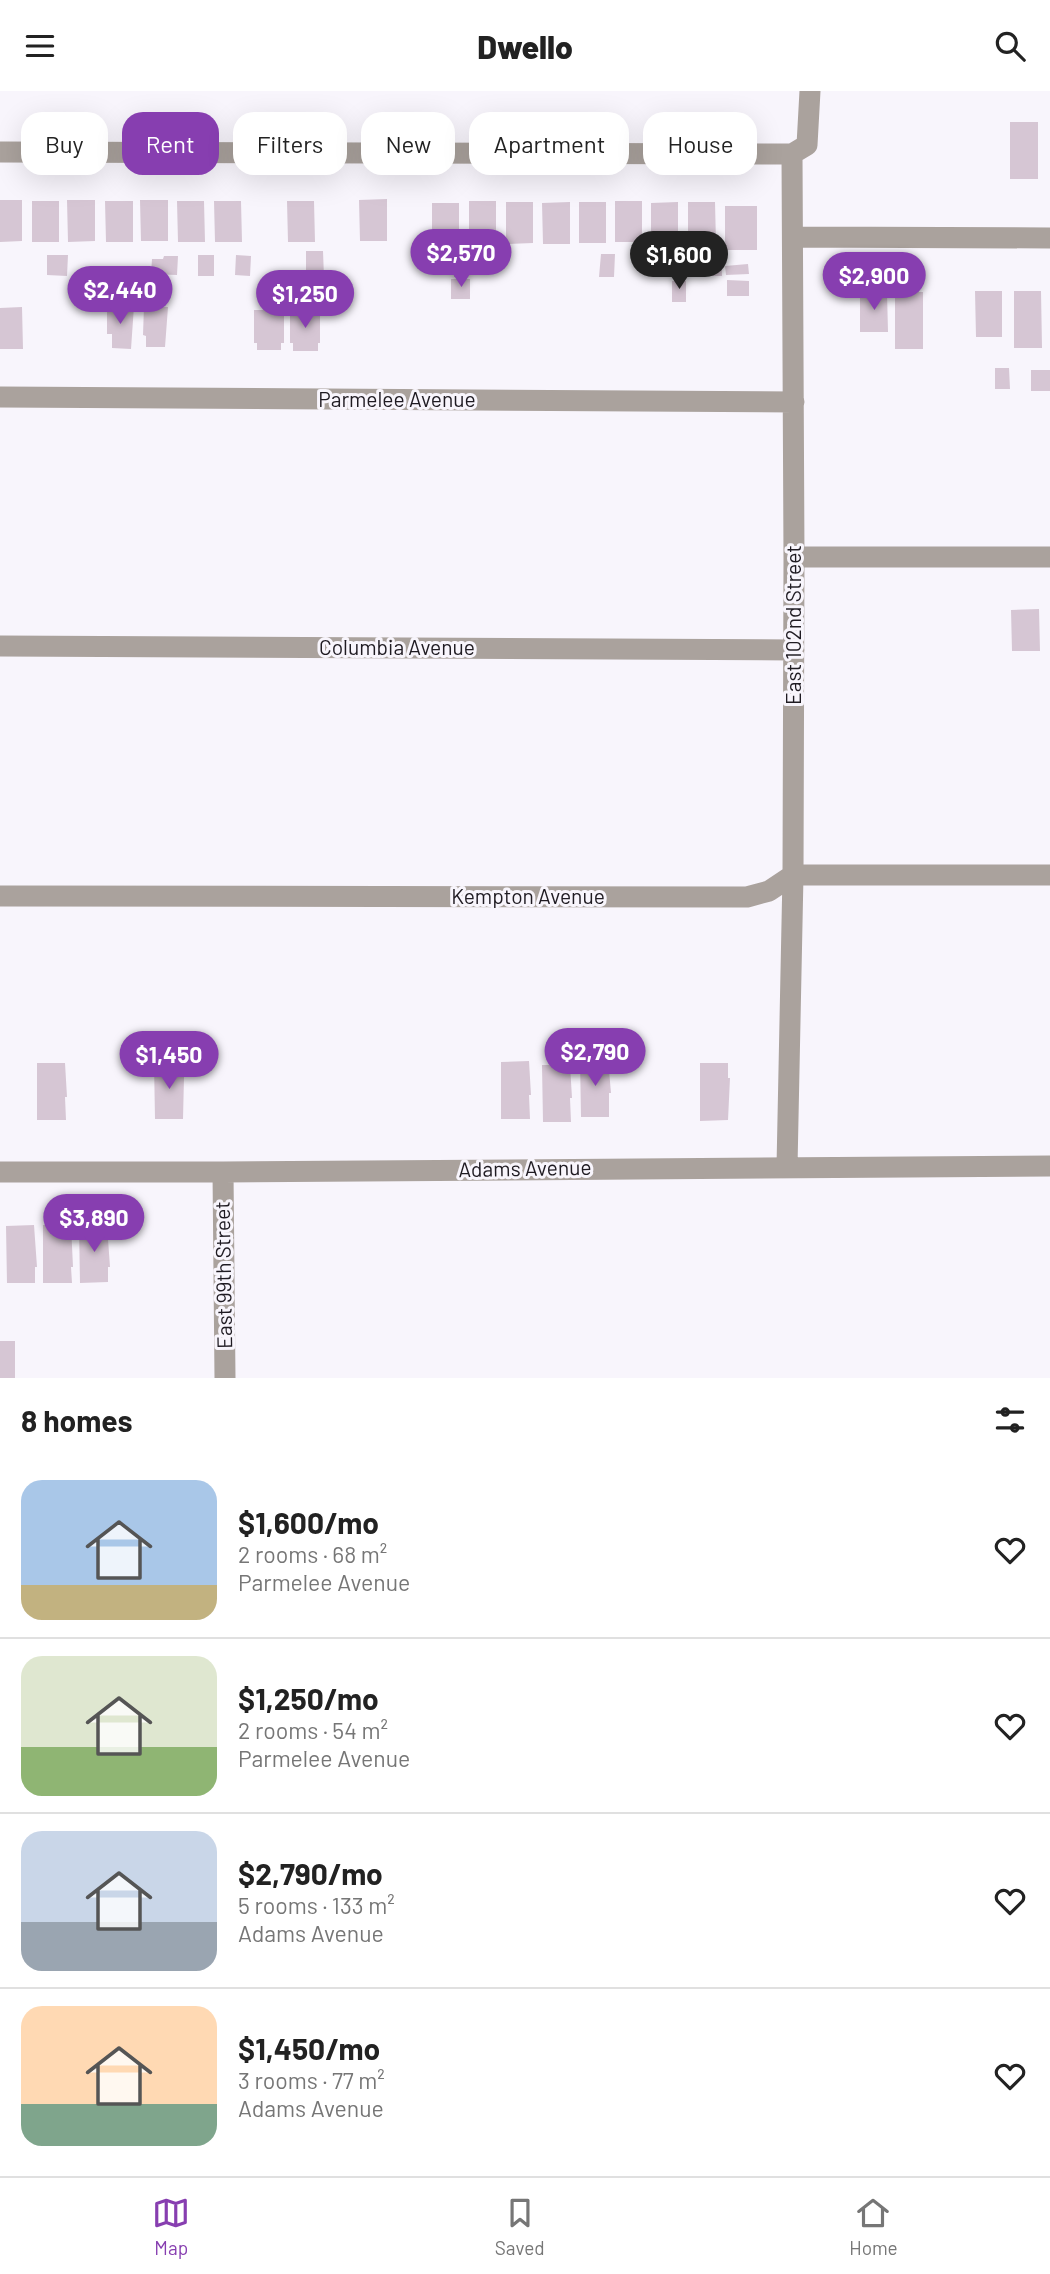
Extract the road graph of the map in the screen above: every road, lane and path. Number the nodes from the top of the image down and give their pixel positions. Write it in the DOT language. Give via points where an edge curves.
graph roads {
  1 [pos="810,91"];
  2 [pos="0,152"];
  3 [pos="792,154"];
  4 [pos="794,237"];
  5 [pos="1050,238"];
  6 [pos="0,397"];
  7 [pos="794,402"];
  8 [pos="794,557"];
  9 [pos="1050,557"];
  10 [pos="0,646"];
  11 [pos="794,650"];
  12 [pos="793,875"];
  13 [pos="1050,875"];
  14 [pos="0,896"];
  15 [pos="1050,1166"];
  16 [pos="786,1167"];
  17 [pos="0,1171"];
  18 [pos="223,1172"];
  19 [pos="225,1378"];
  1 -- 3 [label="street" via="807,145"];
  2 -- 3 [label="street"];
  3 -- 4 [label="street, East 102nd Street"];
  4 -- 5 [label="street"];
  4 -- 7 [label="street, East 102nd Street"];
  6 -- 7 [label="street, Parmelee Avenue"];
  7 -- 8 [label="street, East 102nd Street"];
  8 -- 9 [label="street"];
  8 -- 11 [label="street, East 102nd Street"];
  10 -- 11 [label="street, Columbia Avenue"];
  11 -- 12 [label="street, East 102nd Street"];
  12 -- 13 [label="street"];
  12 -- 14 [label="street, Kempton Avenue" via="769,891 747,897"];
  12 -- 16 [label="street, East 102nd Street"];
  15 -- 16 [label="street, Adams Avenue"];
  16 -- 18 [label="street, Adams Avenue"];
  17 -- 18 [label="street, Adams Avenue"];
  18 -- 19 [label="street, East 99th Street"];
}
